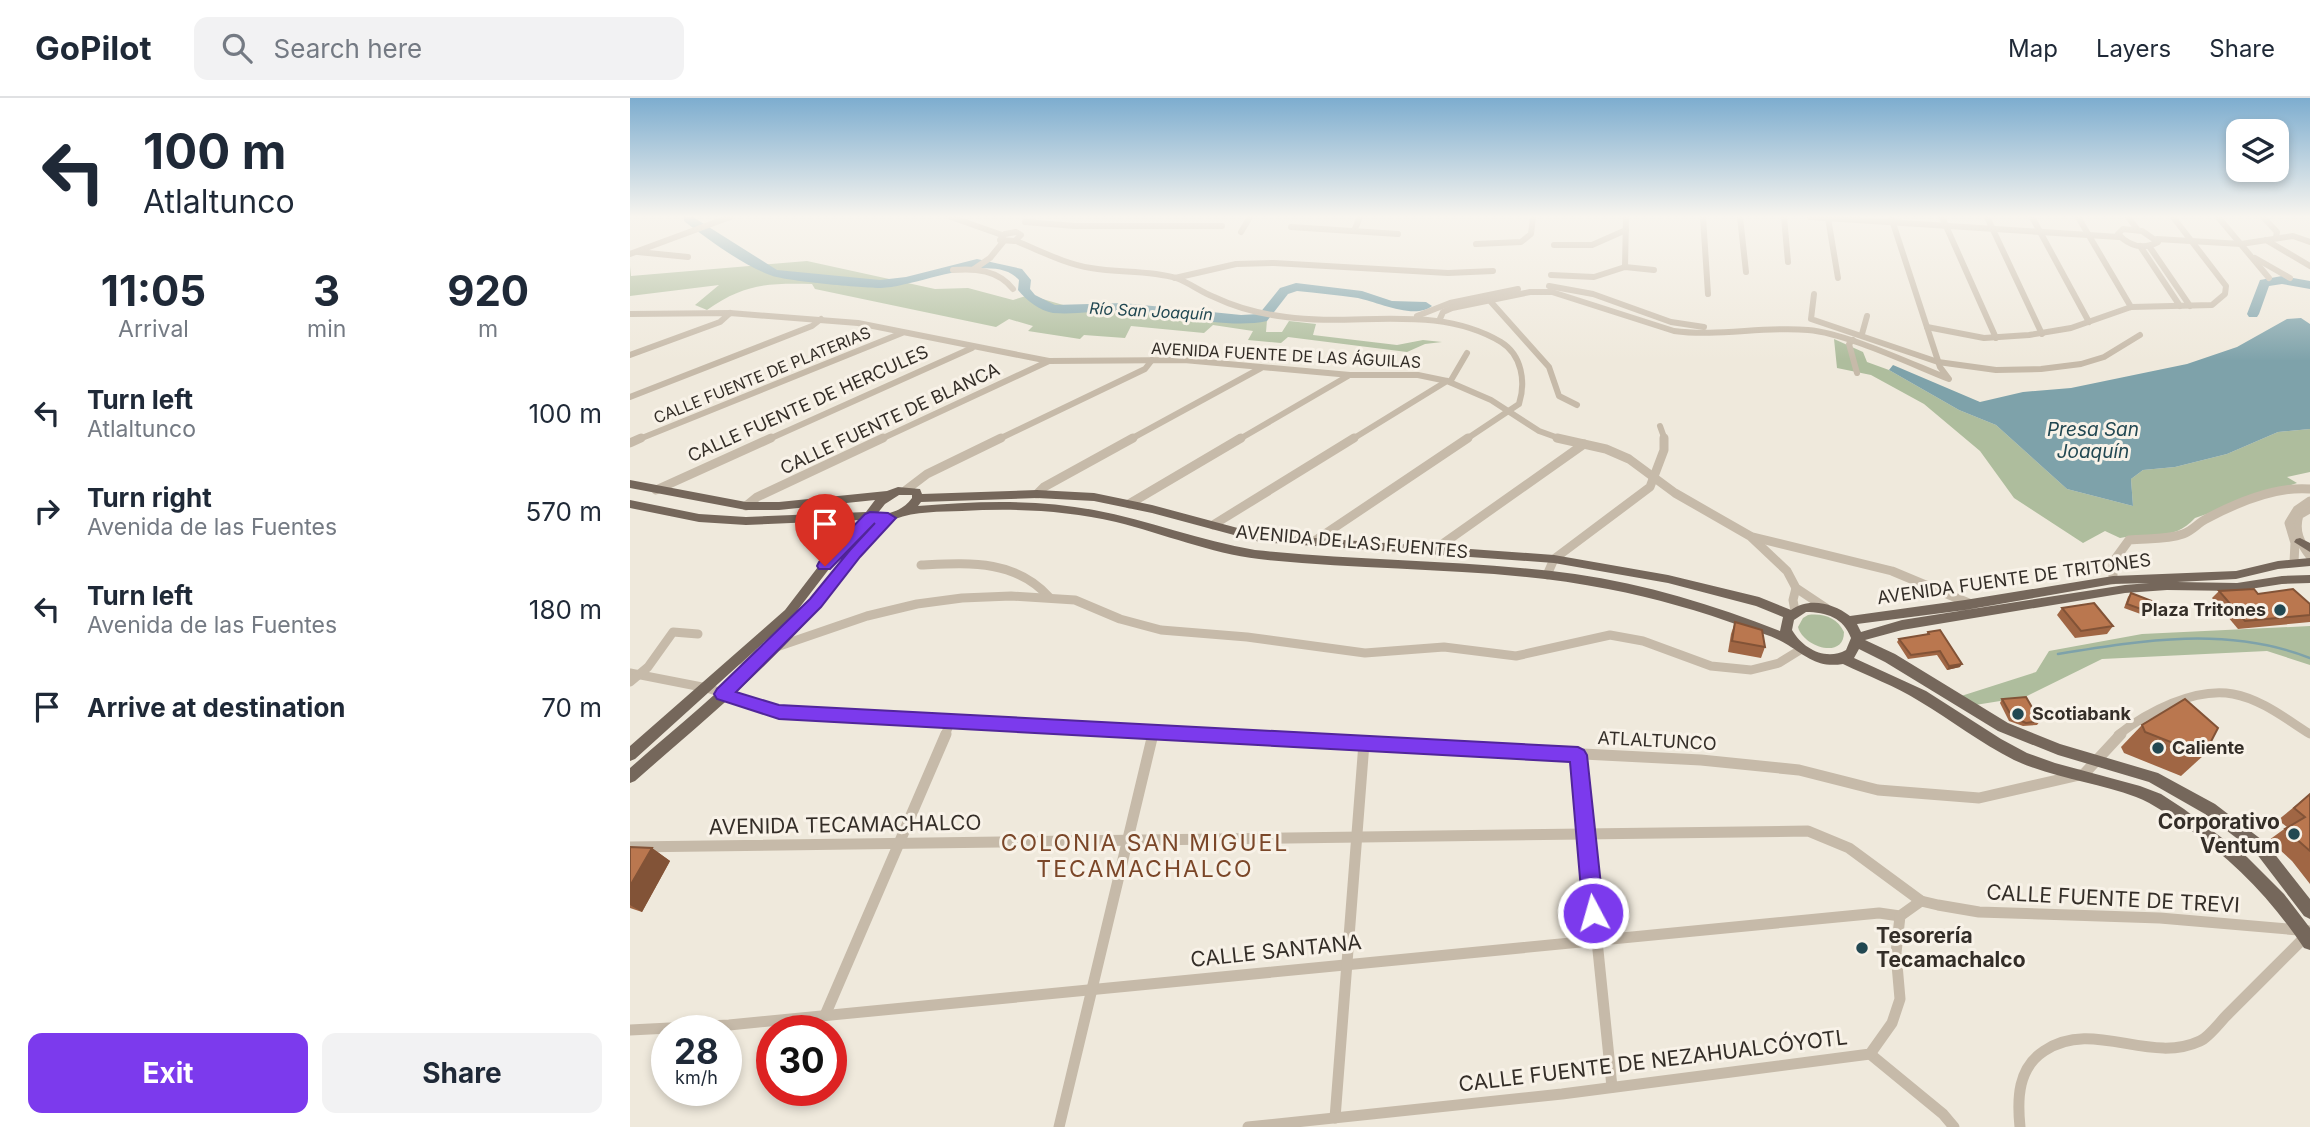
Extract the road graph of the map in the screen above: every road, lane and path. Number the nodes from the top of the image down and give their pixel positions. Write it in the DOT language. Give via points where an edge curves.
graph roads {
  1 [pos="1080,265"];
  2 [pos="1232,265"];
  3 [pos="1309,265"];
  4 [pos="1706,265"];
  5 [pos="1745,265"];
  6 [pos="1836,265"];
  7 [pos="1907,265"];
  8 [pos="1963,265"];
  9 [pos="2010,265"];
  10 [pos="2058,265"];
  11 [pos="2106,265"];
  12 [pos="2153,265"];
  13 [pos="2162,265"];
  14 [pos="2210,265"];
  15 [pos="2258,265"];
  16 [pos="2267,265"];
  17 [pos="979,266"];
  18 [pos="1625,267"];
  19 [pos="953,270"];
  20 [pos="1654,270"];
  21 [pos="1493,271"];
  22 [pos="1746,272"];
  23 [pos="1551,275"];
  24 [pos="1175,278"];
  25 [pos="1838,278"];
  26 [pos="2269,278"];
  27 [pos="2290,278"];
  28 [pos="1013,289"];
  29 [pos="1708,294"];
  30 [pos="1814,294"];
  31 [pos="1502,295"];
  32 [pos="1616,301"];
  33 [pos="1491,302"];
  34 [pos="2180,306"];
  35 [pos="2190,306"];
  36 [pos="2131,307"];
  37 [pos="1610,309"];
  38 [pos="730,313"];
  39 [pos="630,314"];
  40 [pos="1867,316"];
  41 [pos="1413,318"];
  42 [pos="821,319"];
  43 [pos="1439,321"];
  44 [pos="2089,322"];
  45 [pos="1927,327"];
  46 [pos="904,332"];
  47 [pos="1861,334"];
  48 [pos="2042,334"];
  49 [pos="2140,335"];
  50 [pos="1996,338"];
  51 [pos="1853,340"];
  52 [pos="972,348"];
  53 [pos="1467,353"];
  54 [pos="630,355"];
  55 [pos="1152,360"];
  56 [pos="1049,361"];
  57 [pos="1939,365"];
  58 [pos="1262,367"];
  59 [pos="1857,373"];
  60 [pos="1350,375"];
  61 [pos="1448,382"];
  62 [pos="630,397"];
  63 [pos="1577,405"];
  64 [pos="1508,412"];
  65 [pos="1660,426"];
  66 [pos="630,443"];
  67 [pos="1584,444"];
  68 [pos="1652,476"];
  69 [pos="630,484"];
  70 [pos="2310,489"];
  71 [pos="656,490"];
  72 [pos="906,490"];
  73 [pos="1037,494"];
  74 [pos="888,495"];
  75 [pos="849,498"];
  76 [pos="918,498"];
  77 [pos="2310,501"];
  78 [pos="630,504"];
  79 [pos="1129,504"];
  80 [pos="746,506"];
  81 [pos="2310,508"];
  82 [pos="1152,509"];
  83 [pos="906,511"];
  84 [pos="1169,514"];
  85 [pos="840,516"];
  86 [pos="870,517"];
  87 [pos="888,518"];
  88 [pos="1213,525"];
  89 [pos="1142,526"];
  90 [pos="1156,531"];
  91 [pos="1750,536"];
  92 [pos="1313,542"];
  93 [pos="1434,550"];
  94 [pos="2308,552"];
  95 [pos="1554,559"];
  96 [pos="2294,562"];
  97 [pos="921,565"];
  98 [pos="1547,575"];
  99 [pos="2310,579"];
  100 [pos="2113,580"];
  101 [pos="1796,588"];
  102 [pos="1049,597"];
  103 [pos="1970,604"];
  104 [pos="1826,608"];
  105 [pos="1793,613"];
  106 [pos="1848,621"];
  107 [pos="698,634"];
  108 [pos="1857,640"];
  109 [pos="1795,645"];
  110 [pos="771,649"];
  111 [pos="1843,658"];
  112 [pos="739,660"];
  113 [pos="630,673"];
  114 [pos="644,675"];
  115 [pos="630,682"];
  116 [pos="707,688"];
  117 [pos="723,694"];
  118 [pos="951,721"];
  119 [pos="1153,732"];
  120 [pos="2310,734"];
  121 [pos="1364,743"];
  122 [pos="630,755"];
  123 [pos="1578,755"];
  124 [pos="2099,760"];
  125 [pos="2084,774"];
  126 [pos="630,777"];
  127 [pos="2115,784"];
  128 [pos="1586,832"];
  129 [pos="1355,836"];
  130 [pos="1128,841"];
  131 [pos="898,844"];
  132 [pos="630,847"];
  133 [pos="1922,901"];
  134 [pos="2310,911"];
  135 [pos="1900,916"];
  136 [pos="2307,935"];
  137 [pos="1596,940"];
  138 [pos="1347,963"];
  139 [pos="1093,988"];
  140 [pos="826,1013"];
  141 [pos="630,1030"];
  142 [pos="1870,1054"];
  143 [pos="1612,1087"];
  144 [pos="1335,1118"];
  145 [pos="1059,1127"];
  146 [pos="1248,1127"];
  147 [pos="1954,1127"];
  148 [pos="2020,1127"];
  1 -- 24 [label="street"];
  2 -- 24 [label="street"];
  3 -- 21 [label="street"];
  4 -- 29 [label="street"];
  5 -- 22 [label="street"];
  6 -- 25 [label="street"];
  7 -- 45 [label="street"];
  8 -- 50 [label="street"];
  9 -- 48 [label="street"];
  10 -- 44 [label="street"];
  11 -- 36 [label="street"];
  12 -- 34 [label="street"];
  13 -- 35 [label="street"];
  14 -- 35 [label="street" via="2226,286 2222,296 2212,305"];
  15 -- 26 [label="street"];
  16 -- 27 [label="street"];
  17 -- 19 [label="street"];
  17 -- 28 [label="street" via="1003,278"];
  18 -- 20 [label="street"];
  18 -- 23 [label="street" via="1594,277"];
  24 -- 41 [label="street" via="1236,306 1267,314 1366,322"];
  30 -- 47 [label="street" via="1811,318"];
  31 -- 32 [label="street" via="1548,286"];
  31 -- 33 [label="street"];
  31 -- 37 [label="street" via="1552,292"];
  31 -- 41 [label="street" via="1450,303"];
  32 -- 37 [label="street"];
  32 -- 51 [label="street" via="1695,327 1794,325"];
  33 -- 43 [label="street" via="1447,310"];
  33 -- 63 [label="street" via="1549,368 1559,396"];
  34 -- 35 [label="street"];
  34 -- 36 [label="street"];
  36 -- 44 [label="street"];
  37 -- 51 [label="street" via="1688,333 1793,328"];
  38 -- 39 [label="street, AVENIDA FUENTE DE LAS ÁGUILAS"];
  38 -- 42 [label="street, AVENIDA FUENTE DE LAS ÁGUILAS"];
  38 -- 54 [label="street" via="720,322"];
  40 -- 47 [label="street"];
  41 -- 43 [label="street"];
  42 -- 46 [label="street, AVENIDA FUENTE DE LAS ÁGUILAS"];
  42 -- 62 [label="street"];
  43 -- 64 [label="street" via="1475,330 1506,345 1514,355 1524,395"];
  44 -- 48 [label="street"];
  45 -- 50 [label="street"];
  45 -- 57 [label="street"];
  46 -- 52 [label="street, AVENIDA FUENTE DE LAS ÁGUILAS"];
  46 -- 66 [label="street, CALLE FUENTE DE PLATERIAS"];
  47 -- 57 [label="street"];
  48 -- 50 [label="street"];
  49 -- 57 [label="street" via="2099,358 2043,368"];
  51 -- 57 [label="street" via="1919,365"];
  51 -- 57 [label="street" via="1949,380"];
  51 -- 59 [label="street" via="1849,344"];
  52 -- 56 [label="street, AVENIDA FUENTE DE LAS ÁGUILAS"];
  52 -- 71 [label="street, CALLE FUENTE DE HERCULES"];
  53 -- 61 [label="street"];
  55 -- 56 [label="street, AVENIDA FUENTE DE LAS ÁGUILAS"];
  55 -- 58 [label="street, AVENIDA FUENTE DE LAS ÁGUILAS"];
  55 -- 72 [label="street" via="1145,369 920,478"];
  56 -- 80 [label="street, CALLE FUENTE DE BLANCA"];
  58 -- 60 [label="street, AVENIDA FUENTE DE LAS ÁGUILAS"];
  58 -- 73 [label="street"];
  60 -- 61 [label="street, AVENIDA FUENTE DE LAS ÁGUILAS" via="1418,375"];
  60 -- 79 [label="street"];
  61 -- 64 [label="street, AVENIDA FUENTE DE LAS ÁGUILAS"];
  61 -- 88 [label="street"];
  64 -- 67 [label="street, AVENIDA FUENTE DE LAS ÁGUILAS" via="1539,431"];
  64 -- 92 [label="street"];
  65 -- 68 [label="street" via="1667,447"];
  67 -- 68 [label="street, AVENIDA FUENTE DE LAS ÁGUILAS" via="1629,459"];
  67 -- 93 [label="street"];
  68 -- 91 [label="street, AVENIDA FUENTE DE LAS ÁGUILAS"];
  68 -- 95 [label="street" via="1650,487"];
  69 -- 71 [label="main road"];
  70 -- 100 [label="street" via="2299,487 2234,508 2179,536 2129,540 2113,562"];
  71 -- 80 [label="main road"];
  72 -- 74 [label="main road"];
  72 -- 76 [label="main road" via="916,492"];
  73 -- 76 [label="main road, AVENIDA DE LAS FUENTES"];
  73 -- 79 [label="main road, AVENIDA DE LAS FUENTES"];
  74 -- 75 [label="main road"];
  74 -- 86 [label="main road"];
  75 -- 80 [label="main road"];
  75 -- 85 [label="main road"];
  76 -- 83 [label="main road"];
  77 -- 96 [label="street" via="2289,518 2297,552"];
  78 -- 85 [label="main road" via="724,520"];
  79 -- 82 [label="main road, AVENIDA DE LAS FUENTES"];
  81 -- 94 [label="street" via="2296,520"];
  82 -- 84 [label="main road, AVENIDA DE LAS FUENTES"];
  82 -- 89 [label="main road" via="1154,517"];
  83 -- 87 [label="main road"];
  83 -- 89 [label="main road, AVENIDA DE LAS FUENTES" via="1059,509"];
  84 -- 88 [label="main road, AVENIDA DE LAS FUENTES"];
  84 -- 90 [label="main road" via="1156,522"];
  85 -- 86 [label="main road"];
  86 -- 87 [label="main road"];
  86 -- 112 [label="main road" via="789,613"];
  87 -- 110 [label="main road"];
  88 -- 92 [label="main road, AVENIDA DE LAS FUENTES" via="1260,538"];
  89 -- 90 [label="main road, AVENIDA DE LAS FUENTES"];
  90 -- 98 [label="main road, AVENIDA DE LAS FUENTES" via="1263,555"];
  91 -- 101 [label="street, AVENIDA FUENTE DE LAS ÁGUILAS" via="1787,571"];
  91 -- 103 [label="street" via="1937,586"];
  92 -- 93 [label="main road, AVENIDA DE LAS FUENTES"];
  93 -- 95 [label="main road, AVENIDA DE LAS FUENTES"];
  94 -- 96 [label="main road, AVENIDA FUENTE DE TRITONES"];
  95 -- 98 [label="street"];
  95 -- 105 [label="main road, AVENIDA DE LAS FUENTES" via="1668,579"];
  96 -- 100 [label="main road, AVENIDA FUENTE DE TRITONES" via="2236,575"];
  97 -- 102 [label="street" via="993,566 1020,572 1041,585"];
  98 -- 109 [label="main road, AVENIDA DE LAS FUENTES" via="1659,597 1736,619"];
  99 -- 108 [label="main road, AVENIDA FUENTE DE TRITONES" via="2237,587 2125,589 1902,625"];
  100 -- 103 [label="main road, AVENIDA FUENTE DE TRITONES"];
  101 -- 104 [label="street, AVENIDA FUENTE DE LAS ÁGUILAS"];
  101 -- 105 [label="street"];
  102 -- 109 [label="street" via="1075,600 1161,630 1365,653 1444,647 1516,656 1610,635 1643,641 1711,666 1751,670 1779,663"];
  102 -- 110 [label="street" via="962,598 917,604"];
  103 -- 106 [label="main road, AVENIDA FUENTE DE TRITONES"];
  104 -- 105 [label="main road" via="1804,607"];
  104 -- 106 [label="main road"];
  105 -- 109 [label="main road" via="1786,624"];
  106 -- 108 [label="main road"];
  107 -- 114 [label="street" via="673,632"];
  108 -- 111 [label="main road" via="1853,651"];
  108 -- 124 [label="main road" via="2004,727"];
  109 -- 111 [label="main road" via="1817,658"];
  110 -- 112 [label="street"];
  110 -- 117 [label="main road"];
  111 -- 125 [label="main road" via="1919,694 2020,756"];
  112 -- 116 [label="main road"];
  113 -- 114 [label="street, ATLALTUNCO"];
  114 -- 115 [label="street"];
  114 -- 116 [label="street, ATLALTUNCO"];
  116 -- 117 [label="street, ATLALTUNCO"];
  116 -- 122 [label="main road"];
  117 -- 118 [label="street, ATLALTUNCO" via="779,712"];
  117 -- 126 [label="main road"];
  118 -- 119 [label="street, ATLALTUNCO"];
  118 -- 131 [label="street"];
  119 -- 121 [label="street, ATLALTUNCO"];
  119 -- 130 [label="street"];
  120 -- 124 [label="street" via="2265,706 2213,693 2136,721 2115,738"];
  121 -- 123 [label="street, ATLALTUNCO"];
  121 -- 129 [label="street"];
  123 -- 125 [label="street, ATLALTUNCO" via="1799,770 1878,790 1979,798"];
  123 -- 128 [label="street"];
  124 -- 125 [label="street"];
  124 -- 127 [label="main road"];
  124 -- 134 [label="main road" via="2152,777 2210,809 2261,848"];
  125 -- 127 [label="main road"];
  127 -- 136 [label="main road" via="2156,799 2240,858"];
  128 -- 129 [label="street, AVENIDA TECAMACHALCO"];
  128 -- 133 [label="street, AVENIDA TECAMACHALCO" via="1808,831 1849,848"];
  128 -- 137 [label="street"];
  129 -- 130 [label="street, AVENIDA TECAMACHALCO"];
  129 -- 138 [label="street"];
  130 -- 131 [label="street, AVENIDA TECAMACHALCO"];
  130 -- 139 [label="street"];
  131 -- 132 [label="street, AVENIDA TECAMACHALCO"];
  131 -- 140 [label="street"];
  133 -- 135 [label="street"];
  133 -- 136 [label="street, CALLE FUENTE DE TREVI" via="1979,912 2160,918"];
  135 -- 137 [label="street, CALLE SANTANA" via="1879,913"];
  135 -- 142 [label="street, CALLE FUENTE DE NEZAHUALCÓYOTL" via="1896,953 1900,999 1892,1023"];
  136 -- 148 [label="street" via="2200,1041 2162,1051 2077,1038 2053,1045 2032,1059 2022,1078"];
  137 -- 138 [label="street, CALLE SANTANA"];
  137 -- 143 [label="street"];
  138 -- 139 [label="street, CALLE SANTANA"];
  138 -- 144 [label="street"];
  139 -- 140 [label="street, CALLE SANTANA"];
  139 -- 145 [label="street"];
  140 -- 141 [label="street, CALLE SANTANA" via="729,1025"];
  142 -- 143 [label="street, CALLE FUENTE DE NEZAHUALCÓYOTL"];
  142 -- 147 [label="street"];
  143 -- 144 [label="street, CALLE FUENTE DE NEZAHUALCÓYOTL"];
  144 -- 146 [label="street, CALLE FUENTE DE NEZAHUALCÓYOTL"];
}
